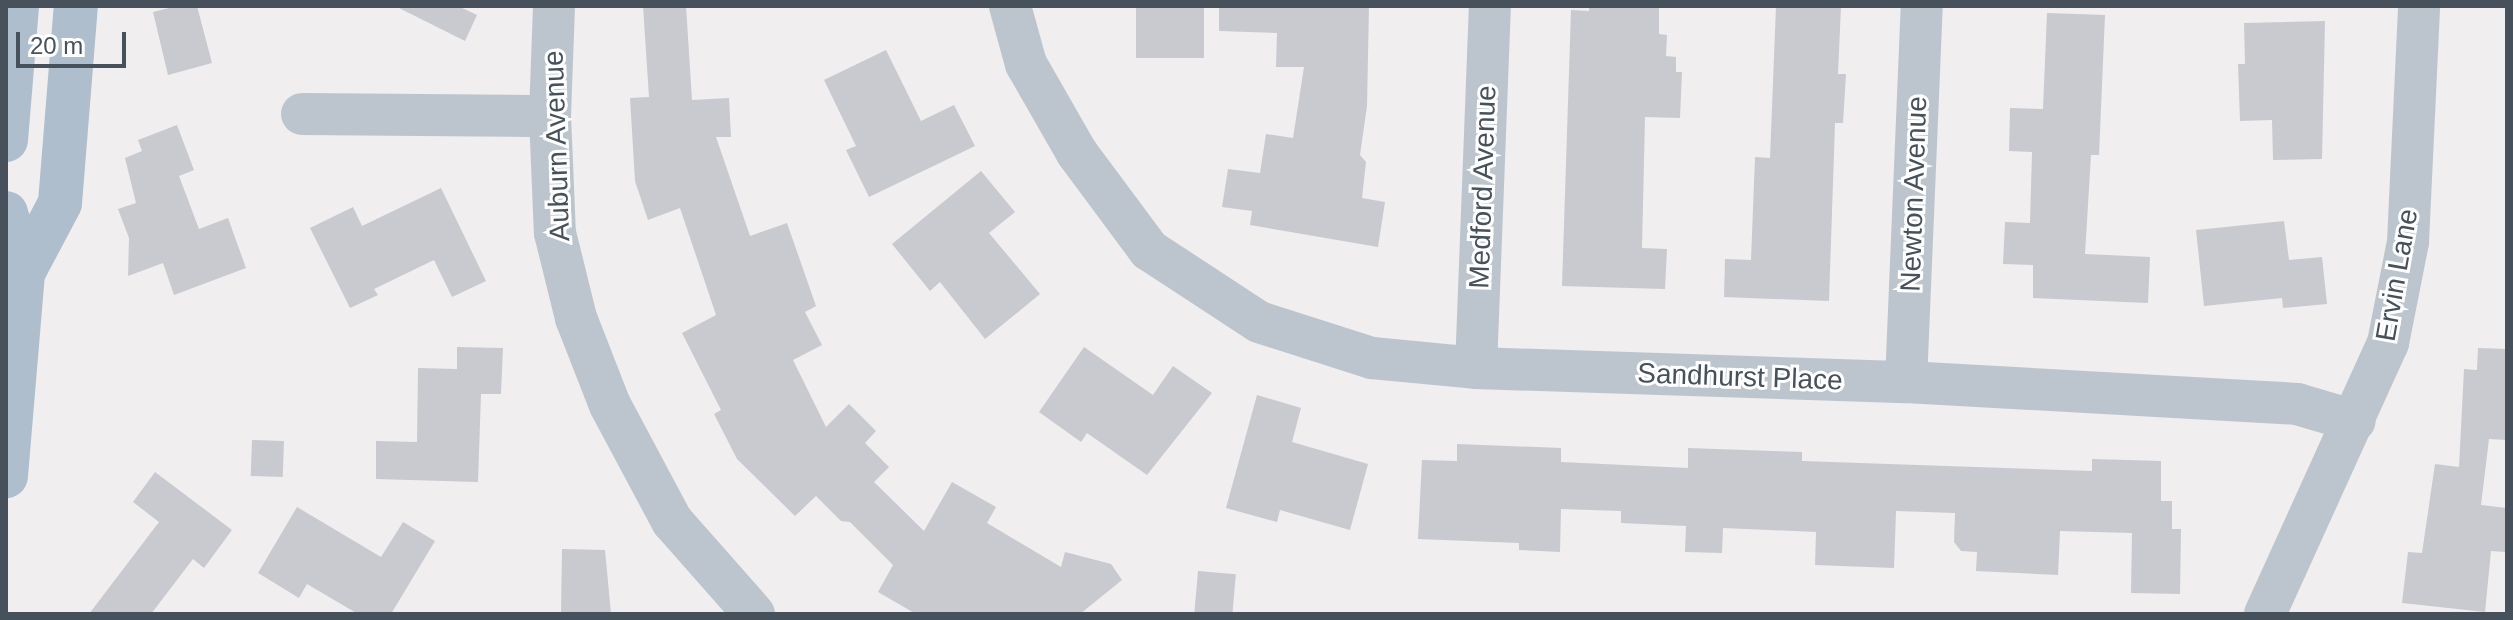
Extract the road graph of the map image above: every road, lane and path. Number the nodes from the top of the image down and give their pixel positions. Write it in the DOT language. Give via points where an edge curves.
graph roads {
  1 [pos="17,6"];
  2 [pos="76,6"];
  3 [pos="554,6"];
  4 [pos="1010,6"];
  5 [pos="1490,6"];
  6 [pos="1922,6"];
  7 [pos="2419,6"];
  8 [pos="302,114"];
  9 [pos="550,116"];
  10 [pos="6,140"];
  11 [pos="6,213"];
  12 [pos="14,274"];
  13 [pos="1476,368"];
  14 [pos="1906,382"];
  15 [pos="2355,421"];
  16 [pos="6,476"];
  17 [pos="754,614"];
  18 [pos="2265,614"];
  1 -- 10 [label="main road"];
  2 -- 12 [label="main road" via="60,203"];
  3 -- 9 [label="street, Auburn Avenue"];
  4 -- 13 [label="street, Sandhurst Place" via="1026,64 1077,153 1149,250 1259,322 1372,358"];
  5 -- 13 [label="street, Medford Avenue"];
  6 -- 14 [label="street, Newton Avenue"];
  7 -- 15 [label="street, Ervin Lane" via="2408,242 2388,343"];
  8 -- 9 [label="street"];
  9 -- 17 [label="street, Auburn Avenue" via="555,233 576,318 610,405 672,521"];
  11 -- 12 [label="main road"];
  12 -- 16 [label="main road"];
  13 -- 14 [label="street, Sandhurst Place"];
  14 -- 15 [label="street, Sandhurst Place" via="2297,404"];
  15 -- 18 [label="street, Ervin Lane"];
}
